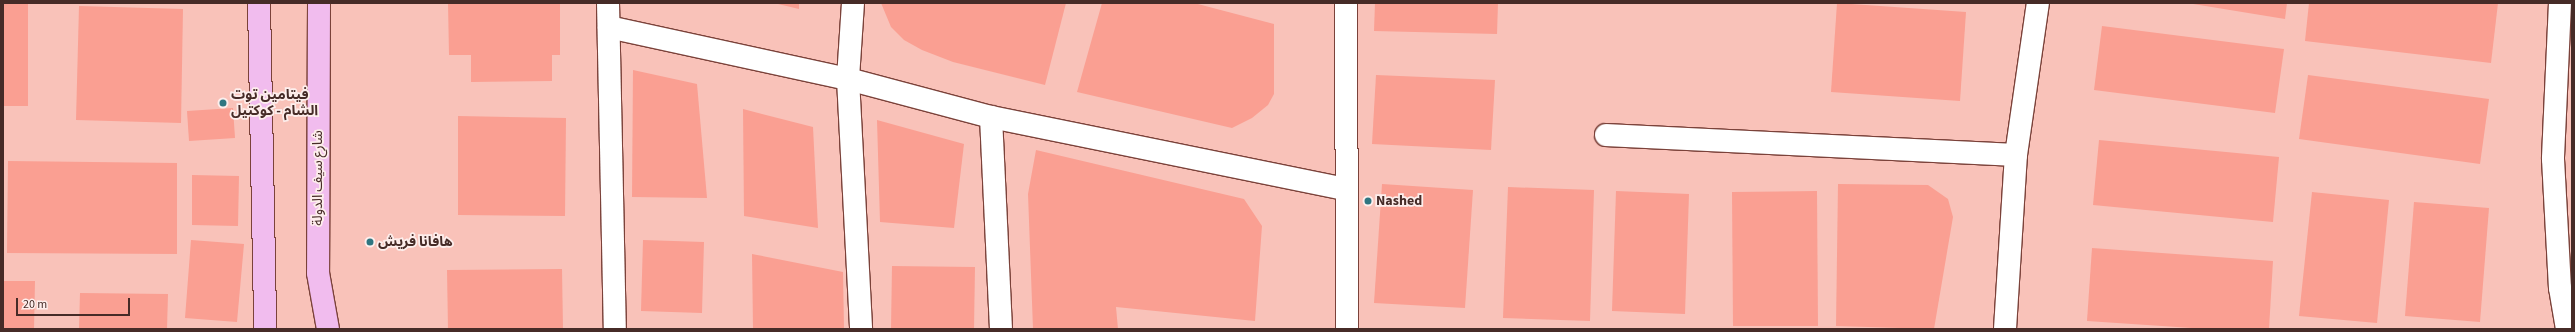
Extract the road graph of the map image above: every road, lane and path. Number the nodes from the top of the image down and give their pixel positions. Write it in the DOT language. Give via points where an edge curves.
graph roads {
  1 [pos="259,3"];
  2 [pos="319,3"];
  3 [pos="608,3"];
  4 [pos="853,3"];
  5 [pos="1346,3"];
  6 [pos="2038,3"];
  7 [pos="2560,3"];
  8 [pos="609,27"];
  9 [pos="848,79"];
  10 [pos="991,117"];
  11 [pos="1606,135"];
  12 [pos="2016,155"];
  13 [pos="1346,189"];
  14 [pos="265,329"];
  15 [pos="328,329"];
  16 [pos="615,329"];
  17 [pos="861,329"];
  18 [pos="1001,329"];
  19 [pos="1347,329"];
  20 [pos="2005,329"];
  21 [pos="2567,329"];
  1 -- 14 [label="main road"];
  2 -- 15 [label="main road, شارع سيف الدولة" via="318,272"];
  3 -- 8 [label="street"];
  4 -- 9 [label="street"];
  5 -- 13 [label="street"];
  6 -- 12 [label="street"];
  7 -- 21 [label="street" via="2553,159 2560,288"];
  8 -- 9 [label="street"];
  8 -- 16 [label="street"];
  9 -- 10 [label="street"];
  9 -- 17 [label="street"];
  10 -- 13 [label="street"];
  10 -- 18 [label="street"];
  11 -- 12 [label="street"];
  12 -- 20 [label="street"];
  13 -- 19 [label="street"];
}
